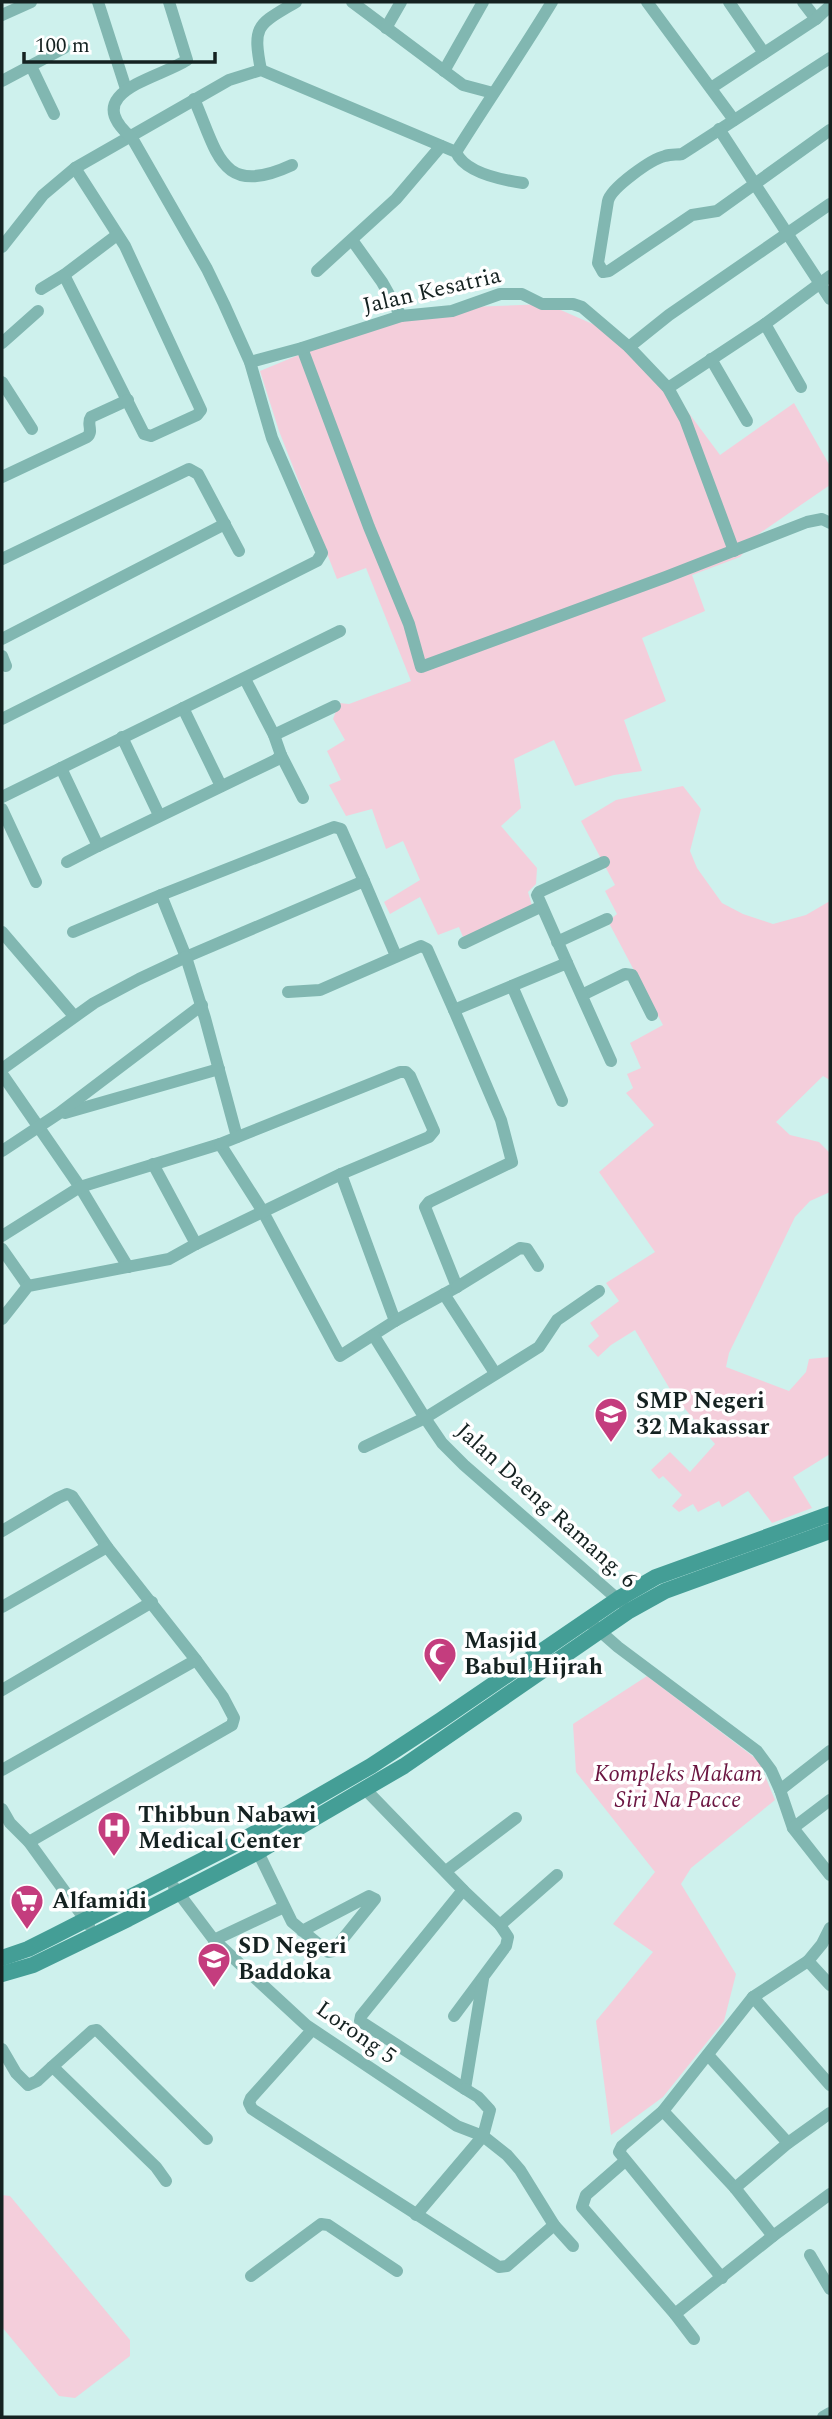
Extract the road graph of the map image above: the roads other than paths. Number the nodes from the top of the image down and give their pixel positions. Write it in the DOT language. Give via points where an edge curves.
graph roads {
  1 [pos="31,2"];
  2 [pos="98,2"];
  3 [pos="170,2"];
  4 [pos="296,2"];
  5 [pos="352,2"];
  6 [pos="401,2"];
  7 [pos="483,2"];
  8 [pos="552,2"];
  9 [pos="647,2"];
  10 [pos="729,2"];
  11 [pos="803,2"];
  12 [pos="830,6"];
  13 [pos="2,15"];
  14 [pos="816,19"];
  15 [pos="386,29"];
  16 [pos="64,48"];
  17 [pos="764,53"];
  18 [pos="830,58"];
  19 [pos="31,66"];
  20 [pos="261,70"];
  21 [pos="444,71"];
  22 [pos="2,81"];
  23 [pos="711,88"];
  24 [pos="127,89"];
  25 [pos="493,93"];
  26 [pos="194,99"];
  27 [pos="54,114"];
  28 [pos="733,120"];
  29 [pos="719,129"];
  30 [pos="830,130"];
  31 [pos="132,138"];
  32 [pos="441,146"];
  33 [pos="456,152"];
  34 [pos="292,165"];
  35 [pos="75,168"];
  36 [pos="755,182"];
  37 [pos="523,183"];
  38 [pos="830,204"];
  39 [pos="788,233"];
  40 [pos="117,234"];
  41 [pos="352,240"];
  42 [pos="2,247"];
  43 [pos="317,271"];
  44 [pos="64,275"];
  45 [pos="826,279"];
  46 [pos="41,289"];
  47 [pos="830,299"];
  48 [pos="38,311"];
  49 [pos="401,316"];
  50 [pos="765,324"];
  51 [pos="2,343"];
  52 [pos="629,347"];
  53 [pos="302,348"];
  54 [pos="711,359"];
  55 [pos="250,362"];
  56 [pos="2,382"];
  57 [pos="801,387"];
  58 [pos="668,388"];
  59 [pos="128,400"];
  60 [pos="747,421"];
  61 [pos="32,429"];
  62 [pos="2,477"];
  63 [pos="830,523"];
  64 [pos="225,524"];
  65 [pos="239,551"];
  66 [pos="734,551"];
  67 [pos="2,559"];
  68 [pos="340,631"];
  69 [pos="2,639"];
  70 [pos="245,679"];
  71 [pos="335,706"];
  72 [pos="183,708"];
  73 [pos="2,719"];
  74 [pos="274,735"];
  75 [pos="122,737"];
  76 [pos="281,755"];
  77 [pos="61,768"];
  78 [pos="221,786"];
  79 [pos="2,797"];
  80 [pos="303,798"];
  81 [pos="2,809"];
  82 [pos="159,815"];
  83 [pos="98,846"];
  84 [pos="67,862"];
  85 [pos="604,863"];
  86 [pos="364,881"];
  87 [pos="37,883"];
  88 [pos="161,895"];
  89 [pos="540,906"];
  90 [pos="607,919"];
  91 [pos="2,932"];
  92 [pos="73,932"];
  93 [pos="557,942"];
  94 [pos="464,943"];
  95 [pos="396,956"];
  96 [pos="186,957"];
  97 [pos="567,963"];
  98 [pos="512,986"];
  99 [pos="288,992"];
  100 [pos="582,995"];
  101 [pos="202,1005"];
  102 [pos="454,1010"];
  103 [pos="652,1015"];
  104 [pos="74,1016"];
  105 [pos="611,1061"];
  106 [pos="2,1069"];
  107 [pos="219,1069"];
  108 [pos="2,1074"];
  109 [pos="562,1101"];
  110 [pos="58,1114"];
  111 [pos="39,1127"];
  112 [pos="237,1138"];
  113 [pos="220,1144"];
  114 [pos="2,1151"];
  115 [pos="153,1164"];
  116 [pos="341,1174"];
  117 [pos="80,1187"];
  118 [pos="262,1210"];
  119 [pos="2,1236"];
  120 [pos="196,1244"];
  121 [pos="2,1249"];
  122 [pos="538,1266"];
  123 [pos="128,1267"];
  124 [pos="28,1286"];
  125 [pos="457,1287"];
  126 [pos="599,1291"];
  127 [pos="444,1294"];
  128 [pos="2,1319"];
  129 [pos="395,1321"];
  130 [pos="374,1336"];
  131 [pos="495,1373"];
  132 [pos="425,1418"];
  133 [pos="364,1447"];
  134 [pos="830,1514"];
  135 [pos="2,1531"];
  136 [pos="830,1531"];
  137 [pos="784,1539"];
  138 [pos="107,1547"];
  139 [pos="618,1599"];
  140 [pos="152,1602"];
  141 [pos="2,1607"];
  142 [pos="629,1611"];
  143 [pos="588,1620"];
  144 [pos="600,1632"];
  145 [pos="196,1660"];
  146 [pos="526,1673"];
  147 [pos="2,1690"];
  148 [pos="394,1751"];
  149 [pos="830,1751"];
  150 [pos="404,1766"];
  151 [pos="2,1770"];
  152 [pos="365,1789"];
  153 [pos="780,1790"];
  154 [pos="830,1800"];
  155 [pos="306,1802"];
  156 [pos="2,1810"];
  157 [pos="315,1818"];
  158 [pos="516,1818"];
  159 [pos="6,1825"];
  160 [pos="793,1828"];
  161 [pos="29,1842"];
  162 [pos="258,1852"];
  163 [pos="446,1871"];
  164 [pos="557,1875"];
  165 [pos="830,1875"];
  166 [pos="169,1878"];
  167 [pos="463,1890"];
  168 [pos="177,1894"];
  169 [pos="284,1907"];
  170 [pos="87,1920"];
  171 [pos="500,1925"];
  172 [pos="830,1928"];
  173 [pos="302,1931"];
  174 [pos="94,1935"];
  175 [pos="214,1940"];
  176 [pos="2,1958"];
  177 [pos="808,1961"];
  178 [pos="2,1975"];
  179 [pos="483,1979"];
  180 [pos="830,1985"];
  181 [pos="753,1997"];
  182 [pos="454,2016"];
  183 [pos="312,2030"];
  184 [pos="2,2049"];
  185 [pos="708,2055"];
  186 [pos="52,2067"];
  187 [pos="830,2085"];
  188 [pos="465,2089"];
  189 [pos="663,2110"];
  190 [pos="830,2113"];
  191 [pos="482,2136"];
  192 [pos="207,2139"];
  193 [pos="788,2143"];
  194 [pos="625,2161"];
  195 [pos="166,2181"];
  196 [pos="735,2188"];
  197 [pos="830,2194"];
  198 [pos="416,2216"];
  199 [pos="554,2225"];
  200 [pos="773,2236"];
  201 [pos="573,2246"];
  202 [pos="810,2255"];
  203 [pos="397,2270"];
  204 [pos="251,2276"];
  205 [pos="722,2278"];
  206 [pos="830,2288"];
  207 [pos="674,2314"];
  208 [pos="694,2339"];
  209 [pos="830,2413"];
  210 [pos="823,2417"];
  1 -- 13 [label="street"];
  2 -- 24 [label="street"];
  3 -- 24 [label="street" via="187,60"];
  4 -- 20 [label="street" via="268,19 257,33"];
  5 -- 15 [label="street"];
  6 -- 15 [label="street"];
  7 -- 21 [label="street"];
  8 -- 25 [label="street"];
  9 -- 23 [label="street"];
  10 -- 17 [label="street"];
  11 -- 14 [label="street"];
  12 -- 14 [label="street"];
  14 -- 17 [label="street"];
  15 -- 21 [label="street"];
  16 -- 19 [label="street"];
  17 -- 23 [label="street"];
  18 -- 28 [label="street"];
  19 -- 22 [label="street"];
  19 -- 27 [label="street"];
  20 -- 26 [label="street" via="229,80"];
  20 -- 32 [label="street"];
  21 -- 25 [label="street" via="463,85"];
  23 -- 28 [label="street"];
  24 -- 31 [label="street" via="118,99 114,115"];
  25 -- 33 [label="street"];
  26 -- 31 [label="street"];
  26 -- 34 [label="street" via="221,159 238,175 271,174"];
  28 -- 29 [label="street"];
  29 -- 36 [label="street"];
  29 -- 36 [label="street" via="682,154 660,158 613,190 600,268 609,271 692,215 717,211"];
  30 -- 36 [label="street"];
  31 -- 35 [label="street"];
  31 -- 55 [label="street" via="207,270"];
  32 -- 33 [label="street"];
  32 -- 41 [label="street" via="404,192"];
  33 -- 37 [label="street" via="470,167 504,181"];
  35 -- 40 [label="street"];
  35 -- 42 [label="street" via="27,212"];
  36 -- 39 [label="street"];
  38 -- 39 [label="street"];
  39 -- 45 [label="street"];
  39 -- 52 [label="street"];
  40 -- 44 [label="street"];
  40 -- 59 [label="street" via="201,410 187,421 147,436"];
  41 -- 43 [label="street"];
  41 -- 49 [label="street"];
  44 -- 46 [label="street"];
  44 -- 59 [label="street"];
  45 -- 47 [label="street"];
  45 -- 50 [label="street"];
  48 -- 51 [label="street"];
  49 -- 52 [label="street, Jalan Kesatria" via="452,311 512,293 542,304 585,308"];
  49 -- 53 [label="street, Jalan Kesatria"];
  50 -- 54 [label="street"];
  50 -- 57 [label="street"];
  52 -- 58 [label="street, Jalan Kesatria"];
  53 -- 55 [label="street, Jalan Kesatria"];
  53 -- 66 [label="street" via="410,624 421,667"];
  54 -- 58 [label="street"];
  54 -- 60 [label="street"];
  55 -- 73 [label="street" via="272,438 322,549 320,558"];
  56 -- 61 [label="street"];
  58 -- 66 [label="street, Jalan Kesatria" via="685,419"];
  59 -- 62 [label="street" via="89,418 87,438"];
  63 -- 66 [label="street" via="822,519 807,522"];
  64 -- 65 [label="street"];
  64 -- 67 [label="street" via="198,474 187,469"];
  64 -- 69 [label="street"];
  68 -- 70 [label="street"];
  70 -- 72 [label="street"];
  70 -- 74 [label="street"];
  71 -- 74 [label="street"];
  72 -- 75 [label="street"];
  72 -- 78 [label="street"];
  74 -- 76 [label="street"];
  75 -- 77 [label="street"];
  75 -- 82 [label="street"];
  76 -- 78 [label="street"];
  76 -- 80 [label="street"];
  77 -- 79 [label="street"];
  77 -- 83 [label="street"];
  78 -- 82 [label="street"];
  81 -- 87 [label="street"];
  82 -- 83 [label="street"];
  83 -- 84 [label="street"];
  85 -- 89 [label="street" via="539,892"];
  86 -- 88 [label="street" via="341,830 334,827"];
  86 -- 95 [label="street"];
  86 -- 96 [label="street"];
  88 -- 92 [label="street"];
  88 -- 96 [label="street"];
  89 -- 93 [label="street"];
  89 -- 94 [label="street"];
  90 -- 93 [label="street"];
  91 -- 104 [label="street"];
  93 -- 97 [label="street"];
  95 -- 99 [label="street" via="320,990"];
  95 -- 102 [label="street" via="417,947 427,949"];
  96 -- 101 [label="street"];
  96 -- 104 [label="street"];
  97 -- 98 [label="street"];
  97 -- 100 [label="street"];
  98 -- 102 [label="street"];
  98 -- 109 [label="street"];
  100 -- 103 [label="street" via="625,974 632,975"];
  100 -- 105 [label="street"];
  101 -- 107 [label="street"];
  101 -- 110 [label="street"];
  102 -- 125 [label="street" via="513,1159 425,1206"];
  104 -- 106 [label="street"];
  107 -- 110 [label="street"];
  107 -- 112 [label="street"];
  108 -- 111 [label="street"];
  110 -- 111 [label="street"];
  111 -- 114 [label="street"];
  111 -- 117 [label="street"];
  112 -- 113 [label="street"];
  112 -- 116 [label="street" via="400,1072 410,1076 432,1135"];
  113 -- 115 [label="street"];
  113 -- 118 [label="street"];
  115 -- 117 [label="street"];
  115 -- 120 [label="street"];
  116 -- 118 [label="street"];
  116 -- 129 [label="street"];
  117 -- 119 [label="street"];
  117 -- 123 [label="street"];
  118 -- 120 [label="street"];
  118 -- 130 [label="street" via="341,1356"];
  120 -- 123 [label="street" via="169,1259"];
  121 -- 124 [label="street"];
  122 -- 125 [label="street" via="527,1249 520,1248"];
  123 -- 124 [label="street"];
  124 -- 128 [label="street"];
  125 -- 127 [label="street"];
  126 -- 131 [label="street" via="556,1320 539,1347"];
  127 -- 129 [label="street"];
  127 -- 131 [label="street"];
  129 -- 130 [label="street"];
  130 -- 132 [label="street"];
  131 -- 132 [label="street"];
  132 -- 133 [label="street, Jalan Daeng Ramang. 6"];
  132 -- 139 [label="street, Jalan Daeng Ramang. 6" via="464,1465"];
  134 -- 137 [label="main road"];
  135 -- 138 [label="street" via="67,1494"];
  136 -- 137 [label="main road"];
  137 -- 139 [label="main road" via="656,1577"];
  137 -- 142 [label="main road"];
  138 -- 140 [label="street"];
  138 -- 141 [label="street"];
  139 -- 142 [label="street, Jalan Daeng Ramang. 6"];
  139 -- 143 [label="main road"];
  140 -- 145 [label="street"];
  140 -- 147 [label="street"];
  142 -- 144 [label="main road"];
  143 -- 144 [label="street"];
  143 -- 146 [label="main road"];
  144 -- 146 [label="main road"];
  144 -- 153 [label="street" via="757,1751"];
  145 -- 151 [label="street"];
  145 -- 161 [label="street" via="231,1710 232,1725"];
  146 -- 148 [label="main road"];
  146 -- 150 [label="main road"];
  148 -- 150 [label="street"];
  148 -- 155 [label="main road"];
  149 -- 153 [label="street"];
  150 -- 152 [label="main road"];
  152 -- 157 [label="main road"];
  152 -- 163 [label="street"];
  153 -- 160 [label="street"];
  154 -- 160 [label="street"];
  155 -- 157 [label="street"];
  155 -- 166 [label="main road"];
  156 -- 159 [label="street"];
  157 -- 162 [label="main road"];
  158 -- 163 [label="street"];
  159 -- 161 [label="street"];
  160 -- 165 [label="street"];
  161 -- 170 [label="street"];
  162 -- 168 [label="main road"];
  162 -- 169 [label="street"];
  163 -- 167 [label="street"];
  164 -- 171 [label="street"];
  166 -- 168 [label="street, Lorong 5"];
  166 -- 170 [label="main road"];
  167 -- 171 [label="street"];
  167 -- 188 [label="street" via="360,2021"];
  168 -- 174 [label="main road"];
  168 -- 175 [label="street, Lorong 5"];
  169 -- 173 [label="street"];
  169 -- 175 [label="street"];
  170 -- 174 [label="street"];
  170 -- 176 [label="main road"];
  171 -- 179 [label="street" via="508,1942"];
  172 -- 177 [label="street"];
  173 -- 173 [label="street" via="331,1952 374,1898 369,1896"];
  174 -- 178 [label="main road"];
  175 -- 183 [label="street, Lorong 5"];
  177 -- 180 [label="street"];
  177 -- 181 [label="street"];
  179 -- 182 [label="street"];
  179 -- 188 [label="street"];
  181 -- 185 [label="street"];
  181 -- 187 [label="street"];
  183 -- 191 [label="street, Lorong 5" via="457,2126"];
  183 -- 198 [label="street" via="251,2098 250,2106"];
  184 -- 186 [label="street" via="28,2085"];
  185 -- 189 [label="street"];
  185 -- 193 [label="street"];
  186 -- 192 [label="street" via="97,2030"];
  186 -- 195 [label="street"];
  188 -- 191 [label="street" via="490,2110"];
  189 -- 194 [label="street" via="620,2149"];
  189 -- 196 [label="street"];
  190 -- 193 [label="street"];
  191 -- 198 [label="street"];
  191 -- 199 [label="street, Lorong 5" via="520,2170"];
  193 -- 196 [label="street"];
  194 -- 205 [label="street"];
  194 -- 207 [label="street" via="586,2195 582,2207"];
  196 -- 200 [label="street"];
  197 -- 200 [label="street"];
  198 -- 199 [label="street" via="502,2267"];
  199 -- 201 [label="street, Lorong 5"];
  200 -- 205 [label="street"];
  202 -- 206 [label="street"];
  203 -- 204 [label="street" via="320,2224"];
  205 -- 207 [label="street"];
  207 -- 208 [label="street"];
  209 -- 210 [label="street"];
}
